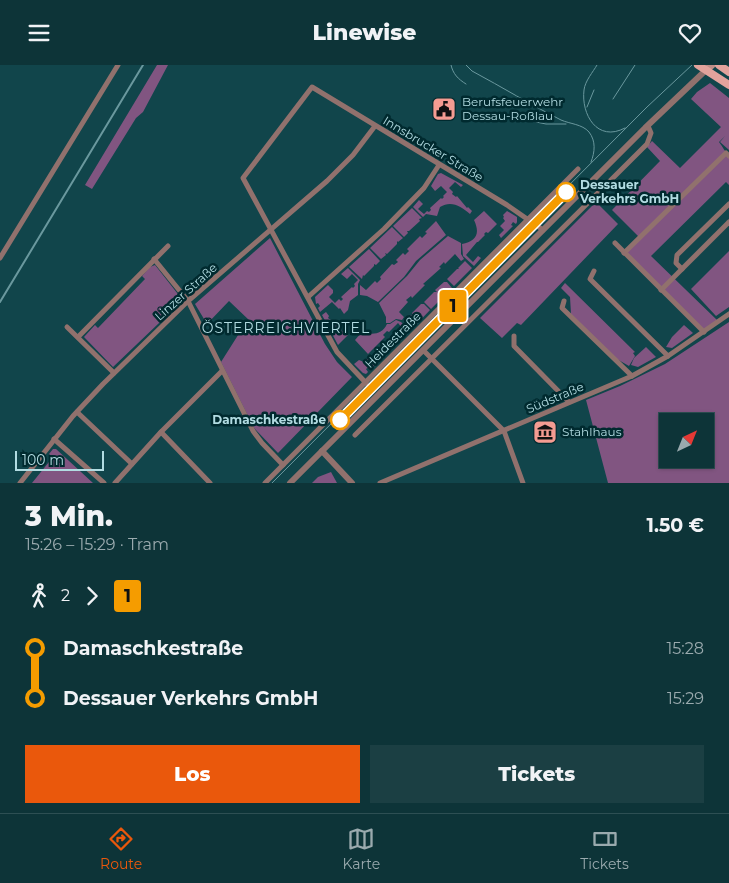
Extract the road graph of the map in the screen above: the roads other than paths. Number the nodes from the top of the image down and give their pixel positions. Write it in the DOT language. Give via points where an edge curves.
graph roads {
  1 [pos="118,65"];
  2 [pos="698,65"];
  3 [pos="719,65"];
  4 [pos="709,68"];
  5 [pos="729,72"];
  6 [pos="729,85"];
  7 [pos="648,125"];
  8 [pos="375,127"];
  9 [pos="729,156"];
  10 [pos="438,165"];
  11 [pos="578,169"];
  12 [pos="729,204"];
  13 [pos="529,219"];
  14 [pos="729,222"];
  15 [pos="272,230"];
  16 [pos="543,230"];
  17 [pos="616,243"];
  18 [pos="168,245"];
  19 [pos="624,253"];
  20 [pos="0,259"];
  21 [pos="154,259"];
  22 [pos="682,269"];
  23 [pos="594,271"];
  24 [pos="662,290"];
  25 [pos="308,297"];
  26 [pos="188,301"];
  27 [pos="564,301"];
  28 [pos="729,314"];
  29 [pos="67,327"];
  30 [pos="704,332"];
  31 [pos="514,336"];
  32 [pos="78,337"];
  33 [pos="423,350"];
  34 [pos="668,356"];
  35 [pos="432,359"];
  36 [pos="222,371"];
  37 [pos="114,373"];
  38 [pos="632,375"];
  39 [pos="366,383"];
  40 [pos="570,402"];
  41 [pos="77,412"];
  42 [pos="504,431"];
  43 [pos="162,432"];
  44 [pos="355,435"];
  45 [pos="54,439"];
  46 [pos="322,451"];
  47 [pos="132,464"];
  48 [pos="284,465"];
  49 [pos="20,483"];
  50 [pos="104,483"];
  51 [pos="115,483"];
  52 [pos="210,483"];
  53 [pos="265,483"];
  54 [pos="290,483"];
  55 [pos="352,483"];
  56 [pos="380,483"];
  57 [pos="523,483"];
  1 -- 20 [label="street"];
  2 -- 4 [label="main road"];
  3 -- 5 [label="main road"];
  4 -- 6 [label="main road"];
  4 -- 7 [label="street"];
  7 -- 16 [label="street"];
  7 -- 35 [label="street" via="651,133 647,143"];
  8 -- 10 [label="street, Innsbrucker Straße"];
  8 -- 15 [label="street, Linzer Straße" via="353,155"];
  8 -- 15 [label="street, Innsbrucker Straße" via="312,87 243,178"];
  9 -- 19 [label="street" via="726,153"];
  10 -- 13 [label="street, Innsbrucker Straße"];
  10 -- 25 [label="street" via="424,188 384,229"];
  11 -- 13 [label="street, Heidestraße"];
  12 -- 22 [label="street" via="677,255 676,263"];
  13 -- 16 [label="street, Innsbrucker Straße"];
  13 -- 39 [label="street, Heidestraße"];
  14 -- 22 [label="street"];
  15 -- 25 [label="street"];
  15 -- 26 [label="street, Linzer Straße"];
  16 -- 33 [label="street"];
  17 -- 19 [label="street"];
  18 -- 21 [label="street"];
  19 -- 24 [label="street"];
  21 -- 26 [label="street"];
  21 -- 32 [label="street"];
  22 -- 24 [label="street"];
  23 -- 34 [label="street" via="590,279"];
  24 -- 30 [label="street"];
  25 -- 39 [label="street" via="337,351"];
  26 -- 36 [label="street"];
  26 -- 37 [label="street, Linzer Straße"];
  27 -- 38 [label="street" via="562,308"];
  28 -- 30 [label="street, Südstraße"];
  29 -- 32 [label="street"];
  30 -- 34 [label="street, Südstraße"];
  31 -- 40 [label="street" via="514,346"];
  32 -- 37 [label="street"];
  33 -- 35 [label="street"];
  33 -- 46 [label="street"];
  34 -- 38 [label="street, Südstraße"];
  35 -- 42 [label="street"];
  35 -- 44 [label="street"];
  36 -- 43 [label="street"];
  36 -- 48 [label="street" via="253,431"];
  37 -- 41 [label="street, Linzer Straße"];
  38 -- 40 [label="street, Südstraße"];
  39 -- 48 [label="street, Heidestraße"];
  40 -- 42 [label="street, Südstraße"];
  41 -- 45 [label="street, Linzer Straße"];
  41 -- 47 [label="street"];
  42 -- 56 [label="street, Südstraße"];
  42 -- 57 [label="street"];
  43 -- 47 [label="street"];
  43 -- 52 [label="street"];
  45 -- 49 [label="street, Linzer Straße"];
  45 -- 50 [label="street"];
  46 -- 54 [label="street"];
  46 -- 55 [label="street"];
  47 -- 51 [label="street"];
  48 -- 53 [label="street, Heidestraße"];
}
